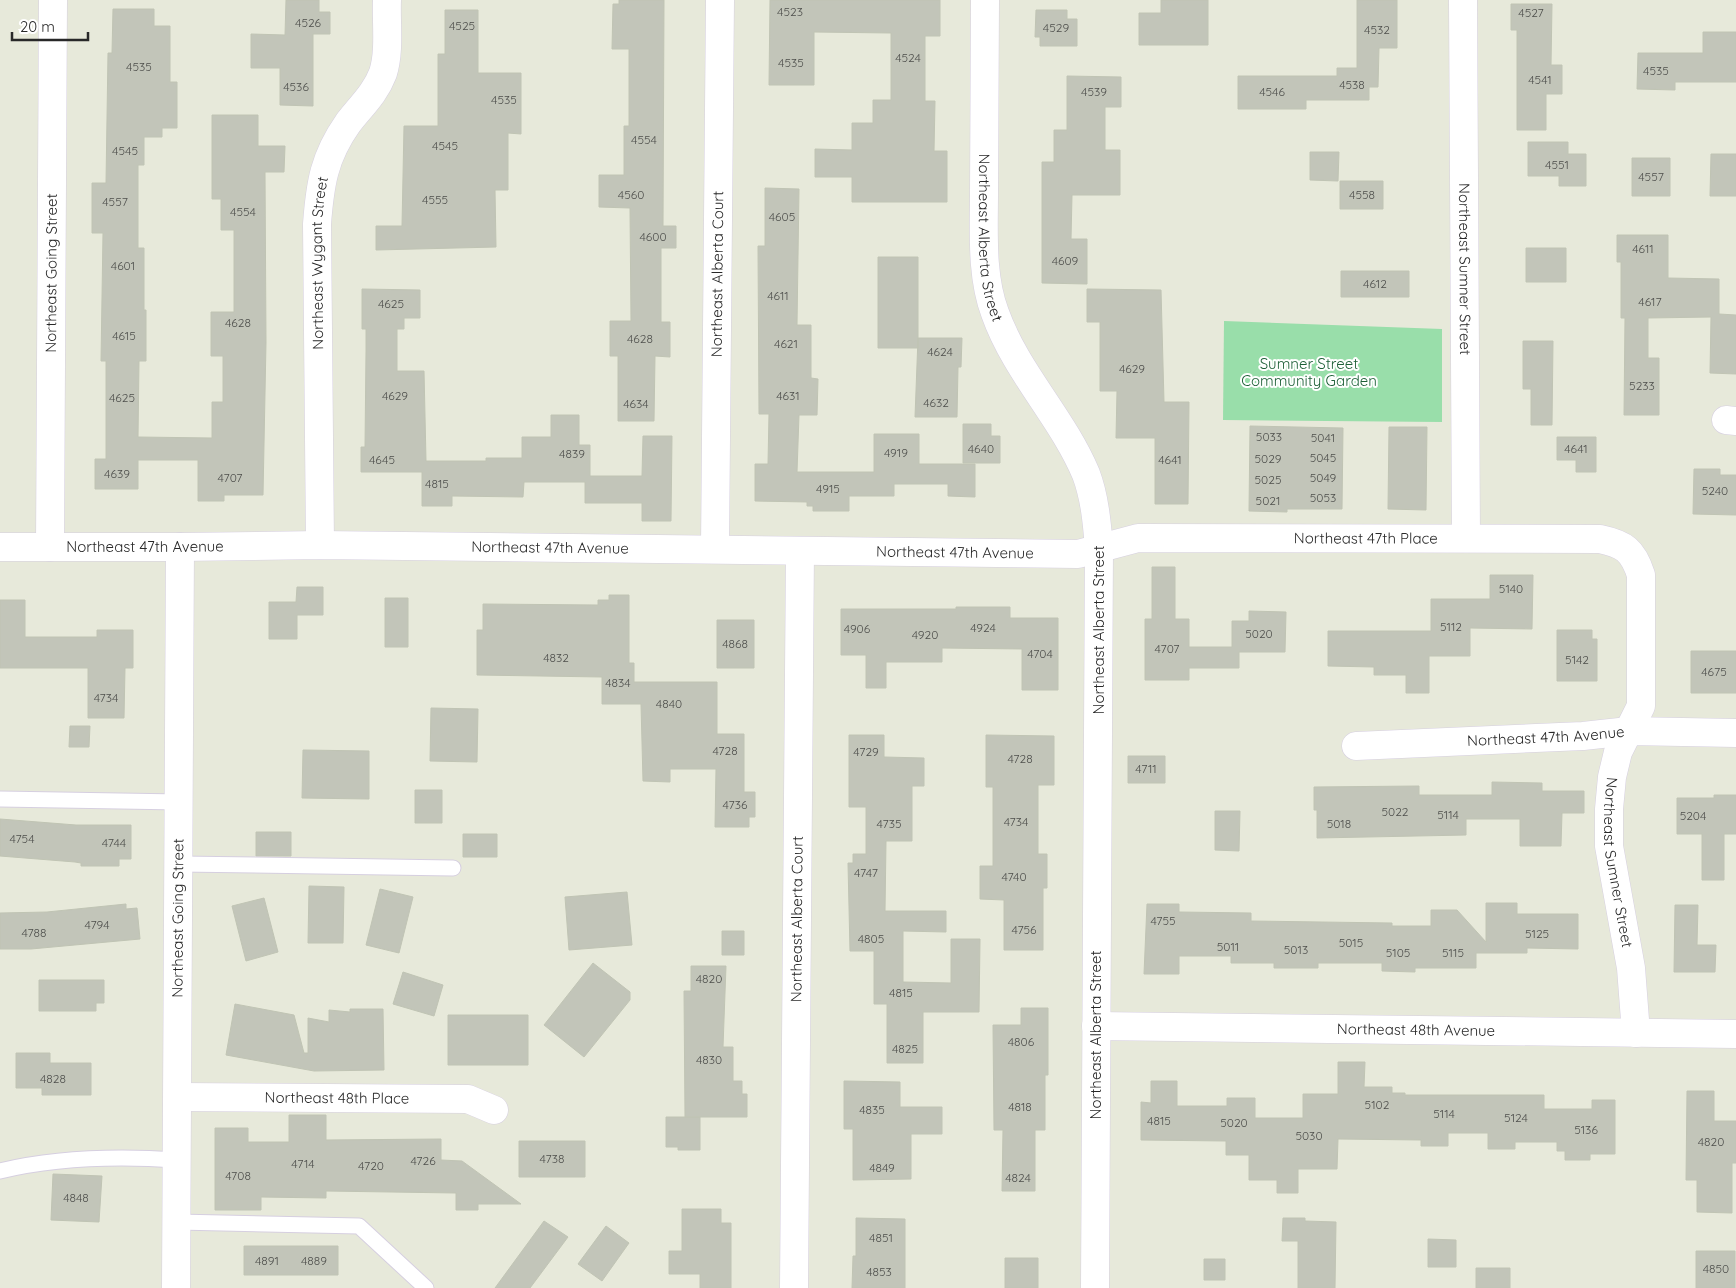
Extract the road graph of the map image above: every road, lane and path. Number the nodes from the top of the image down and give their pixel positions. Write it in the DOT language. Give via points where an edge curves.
graph roads {
  1 [pos="53,0"];
  2 [pos="387,0"];
  3 [pos="720,0"];
  4 [pos="985,0"];
  5 [pos="1464,0"];
  6 [pos="1466,538"];
  7 [pos="320,545"];
  8 [pos="0,547"];
  9 [pos="50,547"];
  10 [pos="180,547"];
  11 [pos="715,548"];
  12 [pos="1099,548"];
  13 [pos="800,550"];
  14 [pos="1629,550"];
  15 [pos="1629,731"];
  16 [pos="1736,732"];
  17 [pos="1356,746"];
  18 [pos="0,799"];
  19 [pos="180,802"];
  20 [pos="179,864"];
  21 [pos="454,868"];
  22 [pos="1096,1026"];
  23 [pos="1636,1033"];
  24 [pos="1736,1034"];
  25 [pos="178,1097"];
  26 [pos="494,1110"];
  27 [pos="177,1160"];
  28 [pos="0,1171"];
  29 [pos="177,1222"];
  30 [pos="176,1288"];
  31 [pos="426,1288"];
  32 [pos="794,1288"];
  33 [pos="1095,1288"];
  1 -- 9 [label="street, Northeast Going Street"];
  2 -- 7 [label="street, Northeast Wygant Street" via="383,71 375,91 338,138 320,182 317,224"];
  3 -- 11 [label="street, Northeast Alberta Court"];
  4 -- 12 [label="street, Northeast Alberta Street" via="984,240 989,292 1010,349 1065,432 1087,476 1096,512"];
  5 -- 6 [label="street, Northeast Sumner Street"];
  6 -- 12 [label="street, Northeast 47th Place" via="1138,538"];
  6 -- 14 [label="street, Northeast 47th Place" via="1600,539"];
  7 -- 10 [label="street, Northeast 47th Avenue"];
  7 -- 11 [label="street, Northeast 47th Avenue"];
  8 -- 9 [label="street, Northeast 47th Avenue"];
  9 -- 10 [label="street, Northeast 47th Avenue"];
  10 -- 19 [label="street, Northeast Going Street"];
  11 -- 13 [label="street, Northeast 47th Avenue"];
  12 -- 13 [label="street, Northeast 47th Avenue" via="1078,554"];
  12 -- 22 [label="street, Northeast Alberta Street"];
  13 -- 32 [label="street, Northeast Alberta Court"];
  14 -- 15 [label="street, Northeast Sumner Street" via="1641,575 1641,706"];
  15 -- 16 [label="street, Northeast 47th Avenue"];
  15 -- 17 [label="street, Northeast 47th Avenue"];
  15 -- 23 [label="street, Northeast Sumner Street" via="1618,752 1612,777 1609,846 1630,968"];
  18 -- 19 [label="lane"];
  19 -- 20 [label="street, Northeast Going Street"];
  20 -- 21 [label="lane"];
  20 -- 25 [label="street, Northeast Going Street"];
  22 -- 23 [label="street, Northeast 48th Avenue"];
  22 -- 33 [label="street, Northeast Alberta Street"];
  23 -- 24 [label="street, Northeast 48th Avenue"];
  25 -- 26 [label="street, Northeast 48th Place" via="468,1099"];
  25 -- 27 [label="street, Northeast Going Street"];
  27 -- 28 [label="lane" via="80,1159 42,1162"];
  27 -- 29 [label="street, Northeast Going Street"];
  29 -- 30 [label="street, Northeast Going Street"];
  29 -- 31 [label="lane" via="359,1226"];
}
